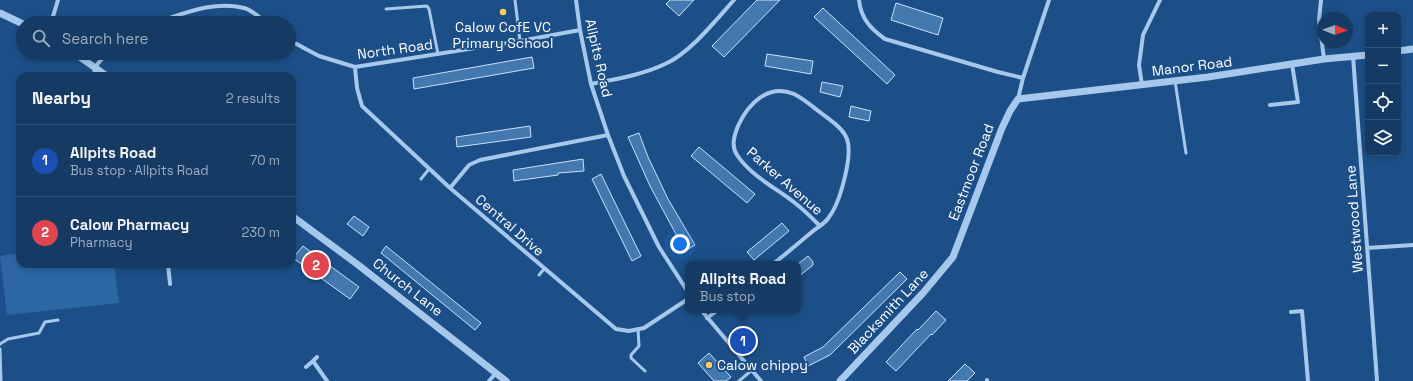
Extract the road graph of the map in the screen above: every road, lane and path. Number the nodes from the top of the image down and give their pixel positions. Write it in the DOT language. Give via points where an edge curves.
graph roads {
  1 [pos="58,0"];
  2 [pos="211,0"];
  3 [pos="515,0"];
  4 [pos="576,0"];
  5 [pos="734,0"];
  6 [pos="859,0"];
  7 [pos="1049,0"];
  8 [pos="1160,0"];
  9 [pos="1321,0"];
  10 [pos="211,6"];
  11 [pos="386,9"];
  12 [pos="0,13"];
  13 [pos="53,16"];
  14 [pos="177,16"];
  15 [pos="257,16"];
  16 [pos="16,21"];
  17 [pos="580,30"];
  18 [pos="520,41"];
  19 [pos="296,44"];
  20 [pos="1413,49"];
  21 [pos="1401,51"];
  22 [pos="438,54"];
  23 [pos="1365,54"];
  24 [pos="1353,56"];
  25 [pos="1324,59"];
  26 [pos="84,60"];
  27 [pos="100,60"];
  28 [pos="1292,64"];
  29 [pos="94,67"];
  30 [pos="355,67"];
  31 [pos="94,72"];
  32 [pos="101,72"];
  33 [pos="1023,78"];
  34 [pos="1175,81"];
  35 [pos="591,84"];
  36 [pos="1142,85"];
  37 [pos="1018,99"];
  38 [pos="1270,105"];
  39 [pos="608,135"];
  40 [pos="1186,153"];
  41 [pos="429,169"];
  42 [pos="421,180"];
  43 [pos="450,188"];
  44 [pos="296,219"];
  45 [pos="820,226"];
  46 [pos="1413,245"];
  47 [pos="1367,248"];
  48 [pos="953,257"];
  49 [pos="778,261"];
  50 [pos="168,268"];
  51 [pos="544,269"];
  52 [pos="539,276"];
  53 [pos="170,284"];
  54 [pos="685,288"];
  55 [pos="685,301"];
  56 [pos="1291,312"];
  57 [pos="703,313"];
  58 [pos="714,313"];
  59 [pos="707,318"];
  60 [pos="58,320"];
  61 [pos="638,329"];
  62 [pos="0,344"];
  63 [pos="0,349"];
  64 [pos="317,356"];
  65 [pos="312,361"];
  66 [pos="306,367"];
  67 [pos="752,370"];
  68 [pos="645,371"];
  69 [pos="496,373"];
  70 [pos="1,380"];
  71 [pos="328,381"];
  72 [pos="489,381"];
  73 [pos="506,381"];
  74 [pos="739,381"];
  75 [pos="761,381"];
  76 [pos="841,381"];
  77 [pos="1308,381"];
  78 [pos="1377,381"];
  1 -- 13 [label="street"];
  2 -- 10 [label="street"];
  3 -- 18 [label="lane"];
  4 -- 17 [label="street, Allpits Road"];
  5 -- 35 [label="street" via="682,54 666,64 642,73"];
  6 -- 33 [label="street" via="864,19 874,31 886,39"];
  7 -- 33 [label="street"];
  8 -- 36 [label="street" via="1143,35 1139,65"];
  9 -- 25 [label="street" via="1319,20"];
  10 -- 14 [label="street"];
  10 -- 15 [label="street" via="245,8"];
  11 -- 22 [label="lane" via="427,6"];
  12 -- 16 [label="street"];
  17 -- 18 [label="street, North Road"];
  17 -- 35 [label="street, Allpits Road"];
  18 -- 22 [label="street, North Road"];
  19 -- 30 [label="street, North Road" via="319,56"];
  20 -- 21 [label="street"];
  22 -- 30 [label="street, North Road"];
  23 -- 24 [label="street, Manor Road"];
  24 -- 25 [label="street, Manor Road"];
  24 -- 47 [label="street, Westwood Lane"];
  25 -- 28 [label="street, Manor Road"];
  26 -- 29 [label="street"];
  27 -- 29 [label="street"];
  28 -- 34 [label="street, Manor Road"];
  28 -- 38 [label="street" via="1298,102"];
  29 -- 31 [label="street"];
  29 -- 32 [label="street"];
  30 -- 41 [label="street, Central Drive" via="362,106"];
  33 -- 37 [label="street"];
  34 -- 36 [label="street, Manor Road"];
  34 -- 40 [label="lane"];
  35 -- 39 [label="street, Allpits Road"];
  36 -- 37 [label="street, Manor Road"];
  37 -- 48 [label="street, Eastmoor Road" via="1002,128"];
  39 -- 43 [label="street" via="480,160 469,165"];
  39 -- 54 [label="street, Allpits Road" via="624,176 658,247"];
  41 -- 42 [label="lane"];
  41 -- 43 [label="street, Central Drive"];
  43 -- 51 [label="street, Central Drive"];
  44 -- 69 [label="street, Church Lane"];
  45 -- 45 [label="street, Parker Avenue" via="829,218 847,171 846,139 838,128 799,97 777,91 764,94 742,116 733,142 736,154 751,170"];
  45 -- 49 [label="street, Parker Avenue"];
  46 -- 47 [label="street"];
  47 -- 78 [label="street, Westwood Lane"];
  48 -- 76 [label="street, Blacksmith Lane"];
  50 -- 53 [label="street"];
  51 -- 52 [label="lane"];
  51 -- 61 [label="street, Central Drive" via="616,329"];
  55 -- 61 [label="street, Central Drive" via="644,328"];
  56 -- 77 [label="street" via="1302,311"];
  57 -- 59 [label="street"];
  58 -- 59 [label="street"];
  59 -- 67 [label="street"];
  60 -- 62 [label="lane" via="45,322 39,333 8,339"];
  61 -- 68 [label="lane" via="639,346 630,358"];
  63 -- 70 [label="lane"];
  64 -- 65 [label="street"];
  65 -- 66 [label="street"];
  65 -- 71 [label="street"];
  67 -- 74 [label="lane"];
  67 -- 75 [label="street"];
  69 -- 72 [label="street"];
  69 -- 73 [label="street, Church Lane"];
}
